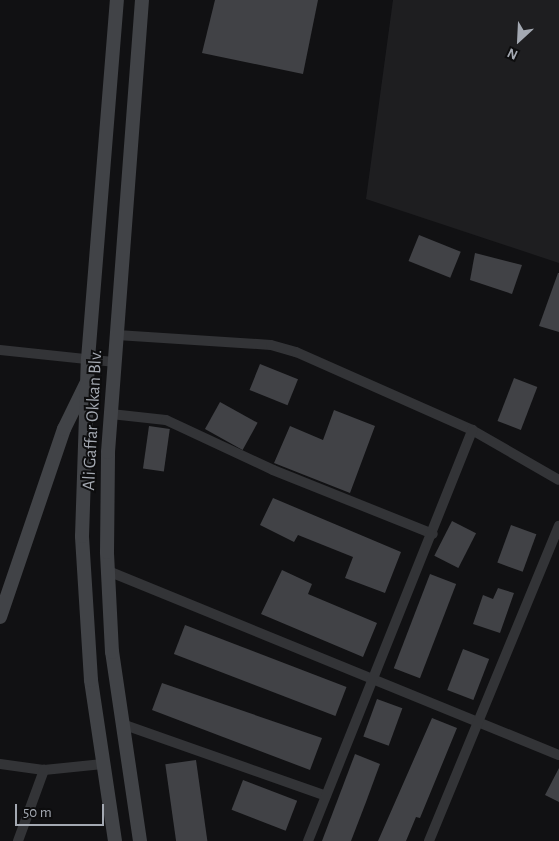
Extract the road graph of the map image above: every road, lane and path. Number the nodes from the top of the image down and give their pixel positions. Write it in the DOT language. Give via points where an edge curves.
graph roads {
  1 [pos="115,0"];
  2 [pos="142,0"];
  3 [pos="117,334"];
  4 [pos="0,350"];
  5 [pos="88,359"];
  6 [pos="115,362"];
  7 [pos="87,381"];
  8 [pos="110,414"];
  9 [pos="472,430"];
  10 [pos="559,480"];
  11 [pos="559,526"];
  12 [pos="433,534"];
  13 [pos="108,571"];
  14 [pos="0,617"];
  15 [pos="371,681"];
  16 [pos="480,723"];
  17 [pos="122,724"];
  18 [pos="559,755"];
  19 [pos="0,764"];
  20 [pos="104,764"];
  21 [pos="44,770"];
  22 [pos="326,796"];
  23 [pos="18,841"];
  24 [pos="115,841"];
  25 [pos="140,841"];
  26 [pos="308,841"];
  27 [pos="429,841"];
  1 -- 5 [label="main road, Ali Gaffar Okkan Blv."];
  2 -- 3 [label="main road, Ali Gaffar Okkan Blv."];
  3 -- 6 [label="main road, Ali Gaffar Okkan Blv."];
  3 -- 9 [label="street" via="272,345"];
  4 -- 5 [label="street"];
  5 -- 6 [label="street"];
  5 -- 7 [label="main road, Ali Gaffar Okkan Blv."];
  6 -- 8 [label="main road, Ali Gaffar Okkan Blv."];
  7 -- 14 [label="main road" via="64,429"];
  7 -- 20 [label="main road, Ali Gaffar Okkan Blv." via="82,536 91,680"];
  8 -- 12 [label="street" via="166,420 274,470"];
  8 -- 13 [label="main road, Ali Gaffar Okkan Blv."];
  9 -- 10 [label="street"];
  9 -- 12 [label="street"];
  11 -- 16 [label="street"];
  12 -- 15 [label="street"];
  13 -- 15 [label="street"];
  13 -- 17 [label="main road, Ali Gaffar Okkan Blv."];
  15 -- 16 [label="street"];
  15 -- 22 [label="street"];
  16 -- 18 [label="street"];
  16 -- 27 [label="street"];
  17 -- 22 [label="street"];
  17 -- 25 [label="main road, Ali Gaffar Okkan Blv."];
  19 -- 21 [label="street"];
  20 -- 21 [label="street"];
  20 -- 24 [label="main road, Ali Gaffar Okkan Blv."];
  21 -- 23 [label="street"];
  22 -- 26 [label="street"];
}
